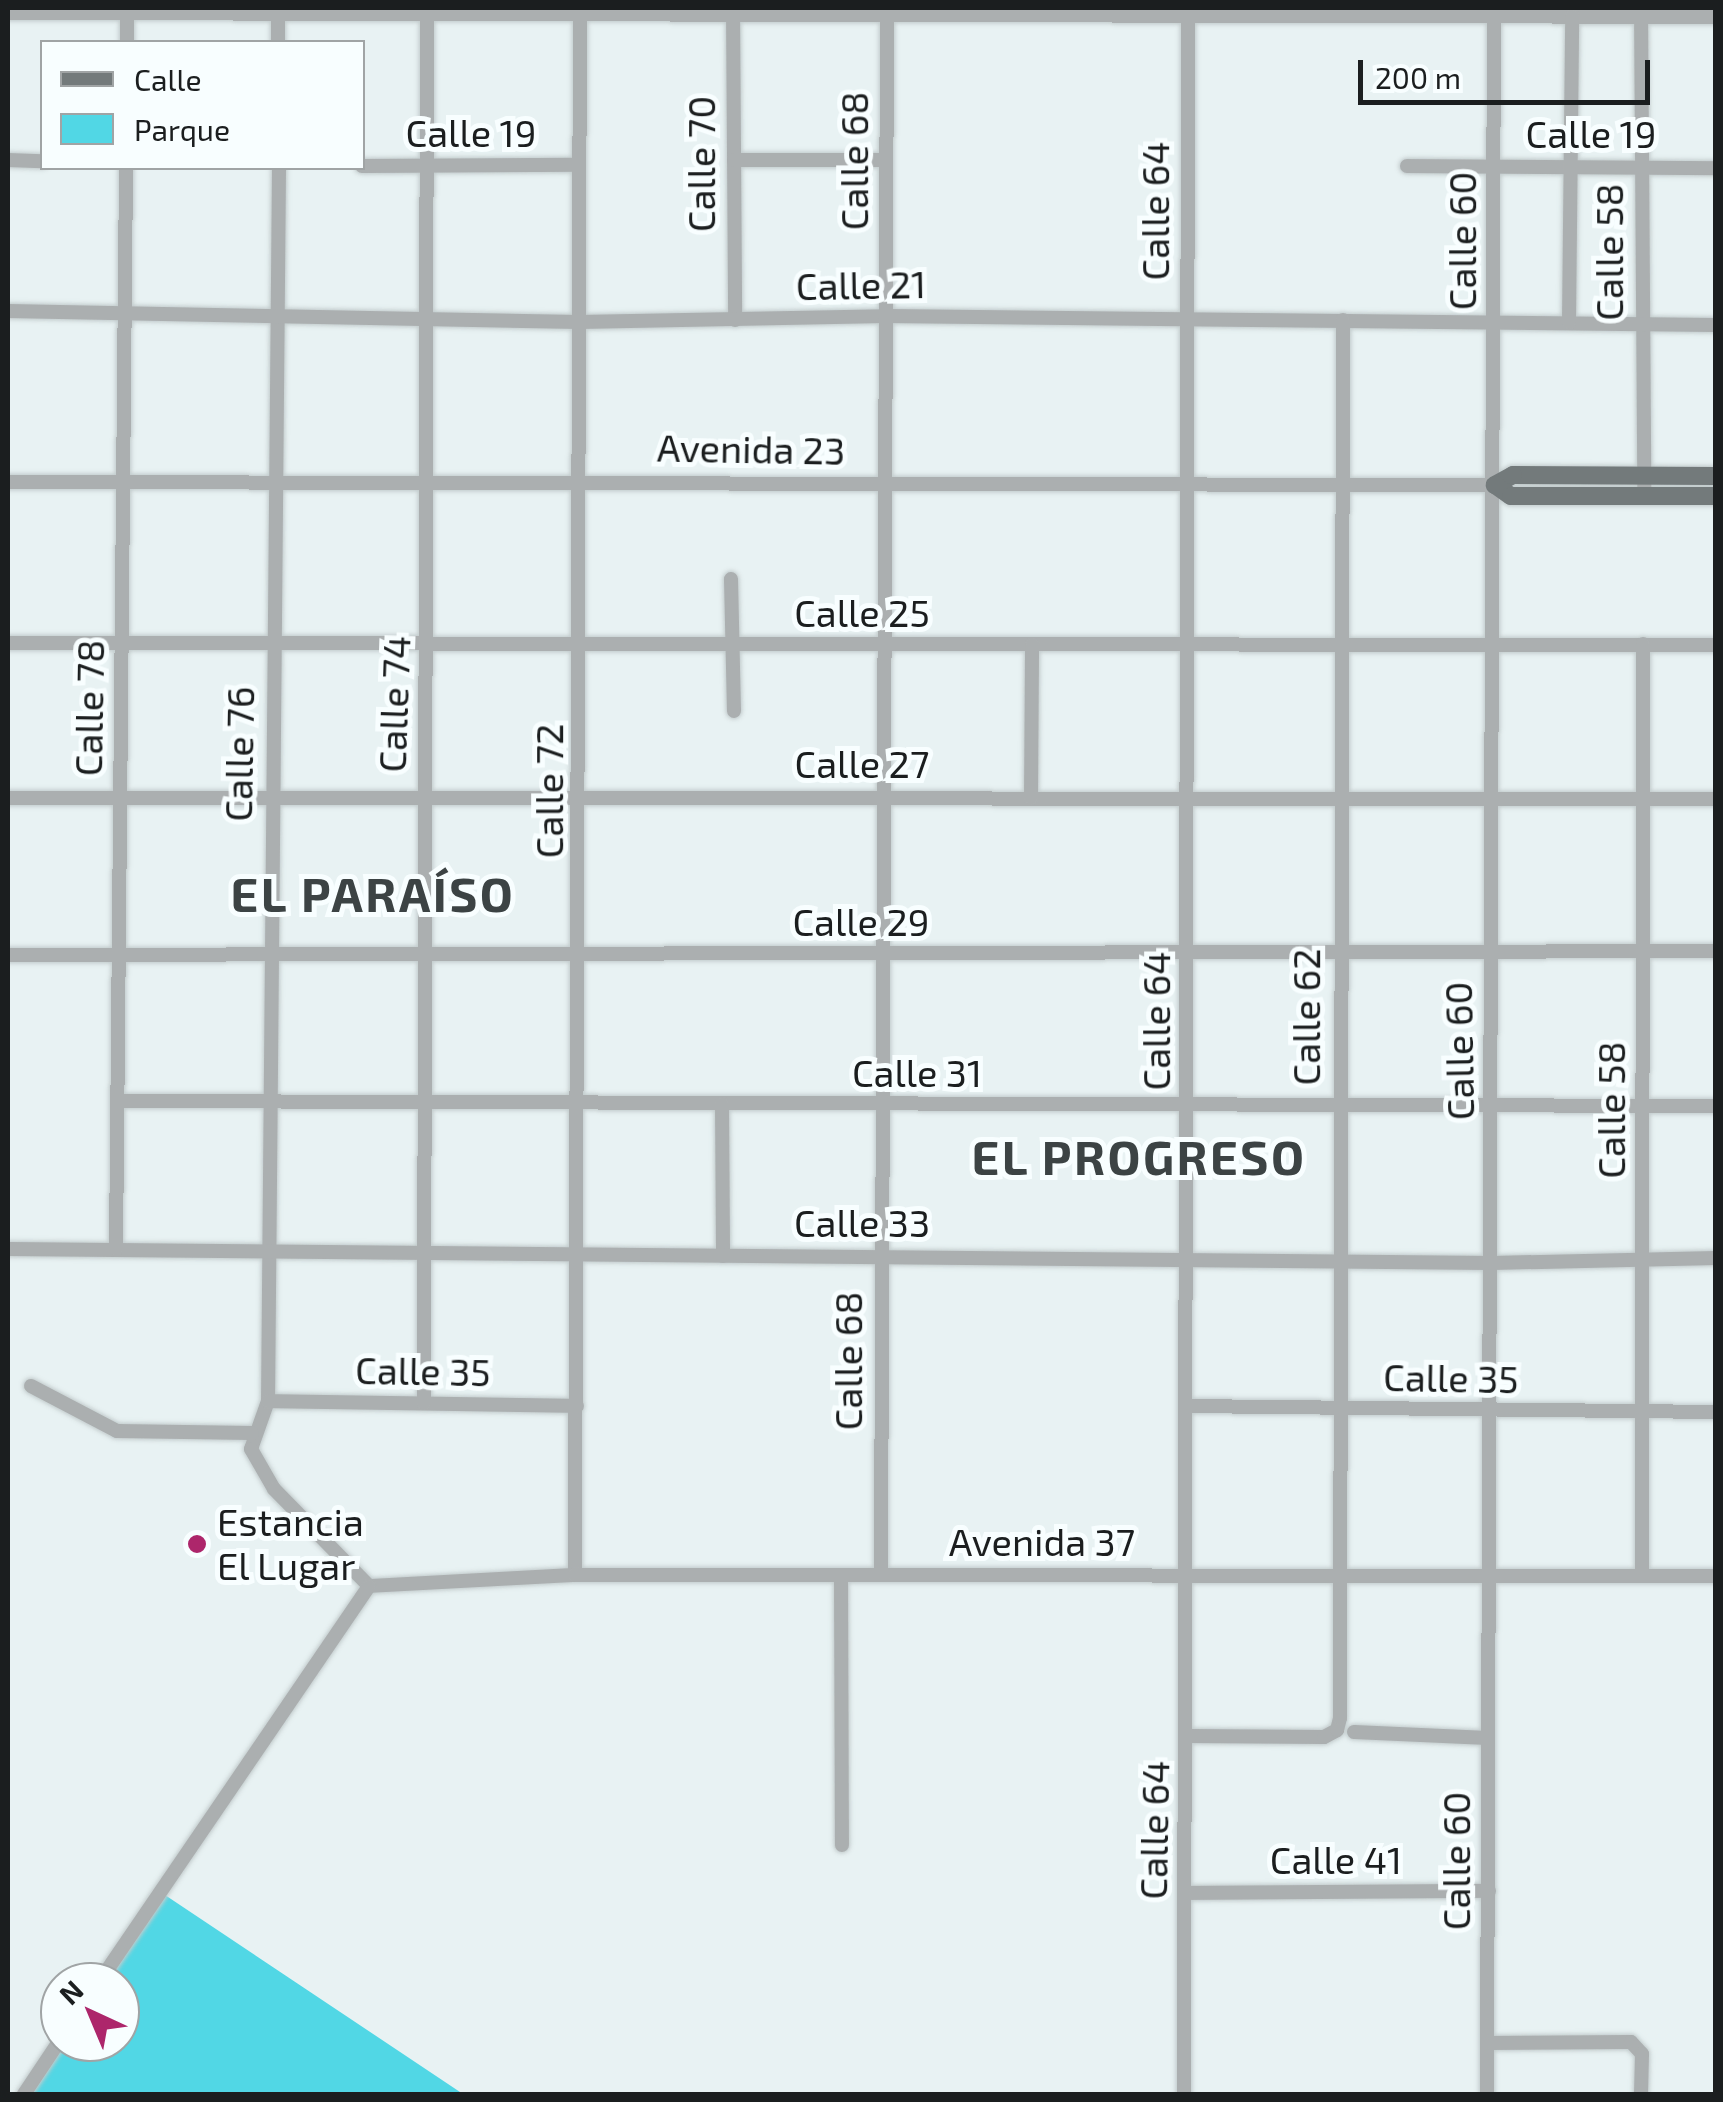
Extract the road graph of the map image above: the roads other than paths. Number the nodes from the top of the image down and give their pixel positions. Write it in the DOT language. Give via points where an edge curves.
graph roads {
  1 [pos="733,9"];
  2 [pos="127,10"];
  3 [pos="580,11"];
  4 [pos="1188,11"];
  5 [pos="1340,11"];
  6 [pos="278,12"];
  7 [pos="427,12"];
  8 [pos="1033,12"];
  9 [pos="1494,12"];
  10 [pos="1641,12"];
  11 [pos="8,13"];
  12 [pos="887,13"];
  13 [pos="1572,16"];
  14 [pos="1716,16"];
  15 [pos="127,40"];
  16 [pos="278,40"];
  17 [pos="8,160"];
  18 [pos="734,160"];
  19 [pos="886,160"];
  20 [pos="40,161"];
  21 [pos="579,165"];
  22 [pos="365,166"];
  23 [pos="427,166"];
  24 [pos="1407,166"];
  25 [pos="1570,166"];
  26 [pos="1641,166"];
  27 [pos="1494,168"];
  28 [pos="1716,168"];
  29 [pos="126,170"];
  30 [pos="279,170"];
  31 [pos="8,311"];
  32 [pos="126,311"];
  33 [pos="885,316"];
  34 [pos="280,318"];
  35 [pos="1188,318"];
  36 [pos="1494,319"];
  37 [pos="426,320"];
  38 [pos="735,320"];
  39 [pos="1343,320"];
  40 [pos="579,322"];
  41 [pos="1568,322"];
  42 [pos="1716,325"];
  43 [pos="1642,326"];
  44 [pos="1644,476"];
  45 [pos="1716,476"];
  46 [pos="578,480"];
  47 [pos="429,481"];
  48 [pos="8,482"];
  49 [pos="125,482"];
  50 [pos="276,484"];
  51 [pos="885,484"];
  52 [pos="1188,484"];
  53 [pos="1342,484"];
  54 [pos="1494,485"];
  55 [pos="1644,496"];
  56 [pos="1716,496"];
  57 [pos="731,579"];
  58 [pos="8,643"];
  59 [pos="122,643"];
  60 [pos="272,644"];
  61 [pos="430,644"];
  62 [pos="583,644"];
  63 [pos="732,644"];
  64 [pos="1643,644"];
  65 [pos="1032,645"];
  66 [pos="1190,645"];
  67 [pos="885,646"];
  68 [pos="1341,646"];
  69 [pos="1716,646"];
  70 [pos="1494,648"];
  71 [pos="734,711"];
  72 [pos="271,794"];
  73 [pos="424,795"];
  74 [pos="582,796"];
  75 [pos="120,797"];
  76 [pos="880,797"];
  77 [pos="8,798"];
  78 [pos="1031,798"];
  79 [pos="1492,798"];
  80 [pos="1643,798"];
  81 [pos="1189,799"];
  82 [pos="1340,799"];
  83 [pos="1716,800"];
  84 [pos="1338,949"];
  85 [pos="1490,950"];
  86 [pos="1643,950"];
  87 [pos="1188,951"];
  88 [pos="1716,951"];
  89 [pos="269,954"];
  90 [pos="881,954"];
  91 [pos="8,955"];
  92 [pos="118,955"];
  93 [pos="424,955"];
  94 [pos="580,956"];
  95 [pos="424,1100"];
  96 [pos="119,1102"];
  97 [pos="579,1102"];
  98 [pos="269,1103"];
  99 [pos="722,1104"];
  100 [pos="880,1106"];
  101 [pos="1716,1106"];
  102 [pos="1188,1107"];
  103 [pos="1644,1108"];
  104 [pos="1339,1109"];
  105 [pos="1493,1109"];
  106 [pos="268,1248"];
  107 [pos="8,1249"];
  108 [pos="116,1249"];
  109 [pos="424,1254"];
  110 [pos="880,1254"];
  111 [pos="578,1256"];
  112 [pos="723,1256"];
  113 [pos="1644,1256"];
  114 [pos="1716,1258"];
  115 [pos="1187,1259"];
  116 [pos="1337,1260"];
  117 [pos="1492,1263"];
  118 [pos="31,1386"];
  119 [pos="268,1402"];
  120 [pos="424,1403"];
  121 [pos="577,1406"];
  122 [pos="1187,1406"];
  123 [pos="1337,1409"];
  124 [pos="1490,1410"];
  125 [pos="1716,1412"];
  126 [pos="1641,1413"];
  127 [pos="252,1434"];
  128 [pos="881,1574"];
  129 [pos="1491,1574"];
  130 [pos="575,1575"];
  131 [pos="841,1575"];
  132 [pos="1186,1575"];
  133 [pos="1337,1575"];
  134 [pos="1642,1576"];
  135 [pos="1716,1576"];
  136 [pos="369,1586"];
  137 [pos="1354,1732"];
  138 [pos="1188,1736"];
  139 [pos="1488,1738"];
  140 [pos="842,1845"];
  141 [pos="1488,1891"];
  142 [pos="1185,1893"];
  143 [pos="113,1962"];
  144 [pos="1487,2043"];
  145 [pos="45,2062"];
  146 [pos="24,2094"];
  147 [pos="1184,2094"];
  148 [pos="1487,2094"];
  149 [pos="1641,2094"];
  1 -- 3 [label="street"];
  1 -- 12 [label="street"];
  1 -- 18 [label="street, Calle 70"];
  2 -- 6 [label="street"];
  2 -- 11 [label="street"];
  2 -- 15 [label="street"];
  3 -- 7 [label="street"];
  3 -- 21 [label="street, Calle 72"];
  4 -- 5 [label="street"];
  4 -- 8 [label="street"];
  4 -- 35 [label="street, Calle 64"];
  5 -- 9 [label="street"];
  6 -- 7 [label="street"];
  6 -- 16 [label="street"];
  7 -- 23 [label="street, Calle 74"];
  8 -- 12 [label="street"];
  9 -- 13 [label="street"];
  9 -- 27 [label="street, Calle 60"];
  10 -- 13 [label="street"];
  10 -- 14 [label="street"];
  10 -- 26 [label="street, Calle 58"];
  12 -- 19 [label="street, Calle 68"];
  13 -- 25 [label="street"];
  17 -- 20 [label="street"];
  18 -- 19 [label="street"];
  18 -- 38 [label="street, Calle 70"];
  19 -- 33 [label="street, Calle 68"];
  21 -- 23 [label="street, Calle 19"];
  21 -- 40 [label="street, Calle 72"];
  22 -- 23 [label="street, Calle 19"];
  23 -- 37 [label="street, Calle 74"];
  24 -- 27 [label="street, Calle 19"];
  25 -- 26 [label="street, Calle 19"];
  25 -- 27 [label="street, Calle 19"];
  25 -- 41 [label="street"];
  26 -- 28 [label="street, Calle 19"];
  26 -- 43 [label="street, Calle 58"];
  27 -- 36 [label="street, Calle 60"];
  29 -- 32 [label="street, Calle 78"];
  30 -- 34 [label="street, Calle 76"];
  31 -- 32 [label="street, Calle 21"];
  32 -- 34 [label="street, Calle 21"];
  32 -- 49 [label="street, Calle 78"];
  33 -- 35 [label="street, Calle 21"];
  33 -- 38 [label="street, Calle 21"];
  33 -- 51 [label="street, Calle 68"];
  34 -- 37 [label="street, Calle 21"];
  34 -- 50 [label="street, Calle 76"];
  35 -- 39 [label="street, Calle 21"];
  35 -- 52 [label="street, Calle 64"];
  36 -- 39 [label="street, Calle 21"];
  36 -- 41 [label="street, Calle 21"];
  36 -- 54 [label="street, Calle 60"];
  37 -- 40 [label="street, Calle 21"];
  37 -- 47 [label="street, Calle 74"];
  38 -- 40 [label="street, Calle 21"];
  39 -- 53 [label="street, Calle 62"];
  40 -- 46 [label="street, Calle 72"];
  41 -- 43 [label="street, Calle 21"];
  42 -- 43 [label="street, Calle 21"];
  43 -- 44 [label="street, Calle 58"];
  44 -- 45 [label="main road, Avenida 23"];
  44 -- 54 [label="main road, Avenida 23" via="1513,476"];
  44 -- 55 [label="street, Calle 58"];
  46 -- 47 [label="street, Avenida 23"];
  46 -- 51 [label="street, Avenida 23"];
  46 -- 62 [label="street, Calle 72"];
  47 -- 50 [label="street, Avenida 23"];
  47 -- 61 [label="street, Calle 74"];
  48 -- 49 [label="street, Avenida 23"];
  49 -- 50 [label="street, Avenida 23"];
  49 -- 59 [label="street, Calle 78"];
  50 -- 60 [label="street, Calle 76"];
  51 -- 52 [label="street, Avenida 23"];
  51 -- 67 [label="street, Calle 68"];
  52 -- 53 [label="street, Avenida 23"];
  52 -- 66 [label="street, Calle 64"];
  53 -- 54 [label="street, Avenida 23"];
  53 -- 68 [label="street, Calle 62"];
  54 -- 55 [label="main road, Avenida 23" via="1511,496"];
  54 -- 70 [label="street, Calle 60"];
  55 -- 56 [label="main road, Avenida 23"];
  57 -- 63 [label="street"];
  58 -- 59 [label="street, Calle 25"];
  59 -- 60 [label="street, Calle 25"];
  59 -- 75 [label="street, Calle 78"];
  60 -- 61 [label="street, Calle 25"];
  60 -- 72 [label="street, Calle 76"];
  61 -- 62 [label="street, Calle 25"];
  61 -- 73 [label="street, Calle 74"];
  62 -- 63 [label="street, Calle 25"];
  62 -- 74 [label="street, Calle 72"];
  63 -- 67 [label="street, Calle 25"];
  63 -- 71 [label="street"];
  64 -- 69 [label="street, Calle 25"];
  64 -- 70 [label="street, Calle 25"];
  64 -- 80 [label="street, Calle 58"];
  65 -- 66 [label="street, Calle 25"];
  65 -- 67 [label="street, Calle 25"];
  65 -- 78 [label="street"];
  66 -- 68 [label="street, Calle 25"];
  66 -- 81 [label="street, Calle 64"];
  67 -- 76 [label="street, Calle 68"];
  68 -- 70 [label="street, Calle 25"];
  68 -- 82 [label="street, Calle 62"];
  70 -- 79 [label="street, Calle 60"];
  72 -- 73 [label="street, Calle 27"];
  72 -- 75 [label="street, Calle 27"];
  72 -- 89 [label="street, Calle 76"];
  73 -- 74 [label="street, Calle 27"];
  73 -- 93 [label="street, Calle 74"];
  74 -- 76 [label="street, Calle 27"];
  74 -- 94 [label="street, Calle 72"];
  75 -- 77 [label="street, Calle 27"];
  75 -- 92 [label="street, Calle 78"];
  76 -- 78 [label="street, Calle 27"];
  76 -- 90 [label="street, Calle 68"];
  78 -- 81 [label="street, Calle 27"];
  79 -- 80 [label="street, Calle 27"];
  79 -- 82 [label="street, Calle 27"];
  79 -- 85 [label="street, Calle 60"];
  80 -- 83 [label="street, Calle 27"];
  80 -- 86 [label="street, Calle 58"];
  81 -- 82 [label="street, Calle 27"];
  81 -- 87 [label="street, Calle 64"];
  82 -- 84 [label="street, Calle 62"];
  84 -- 85 [label="street, Calle 29"];
  84 -- 87 [label="street, Calle 29"];
  84 -- 104 [label="street, Calle 62"];
  85 -- 86 [label="street, Calle 29"];
  85 -- 105 [label="street, Calle 60"];
  86 -- 88 [label="street, Calle 29"];
  86 -- 103 [label="street, Calle 58"];
  87 -- 90 [label="street, Calle 29"];
  87 -- 102 [label="street, Calle 64"];
  89 -- 92 [label="street, Calle 29"];
  89 -- 93 [label="street, Calle 29"];
  89 -- 98 [label="street, Calle 76"];
  90 -- 94 [label="street, Calle 29"];
  90 -- 100 [label="street, Calle 68"];
  91 -- 92 [label="street, Calle 29"];
  92 -- 96 [label="street, Calle 78"];
  93 -- 94 [label="street, Calle 29"];
  93 -- 95 [label="street, Calle 74"];
  94 -- 97 [label="street, Calle 72"];
  95 -- 97 [label="street, Calle 31"];
  95 -- 98 [label="street, Calle 31"];
  95 -- 109 [label="street, Calle 74"];
  96 -- 98 [label="street, Calle 31"];
  96 -- 108 [label="street, Calle 78"];
  97 -- 99 [label="street, Calle 31"];
  97 -- 111 [label="street, Calle 72"];
  98 -- 106 [label="street, Calle 76"];
  99 -- 100 [label="street, Calle 31"];
  99 -- 112 [label="street"];
  100 -- 102 [label="street, Calle 31"];
  100 -- 110 [label="street, Calle 68"];
  101 -- 103 [label="street, Calle 31"];
  102 -- 104 [label="street, Calle 31"];
  102 -- 115 [label="street, Calle 64"];
  103 -- 105 [label="street, Calle 31"];
  103 -- 113 [label="street, Calle 58"];
  104 -- 105 [label="street, Calle 31"];
  104 -- 116 [label="street, Calle 62"];
  105 -- 117 [label="street, Calle 60"];
  106 -- 108 [label="street, Calle 33"];
  106 -- 109 [label="street, Calle 33"];
  106 -- 119 [label="street, Calle 76"];
  107 -- 108 [label="street, Calle 33"];
  109 -- 111 [label="street, Calle 33"];
  109 -- 120 [label="street, Calle 74"];
  110 -- 112 [label="street, Calle 33"];
  110 -- 115 [label="street, Calle 33"];
  110 -- 128 [label="street, Calle 68"];
  111 -- 112 [label="street, Calle 33"];
  111 -- 121 [label="street, Calle 72"];
  113 -- 114 [label="street, Calle 33"];
  113 -- 117 [label="street, Calle 33"];
  113 -- 126 [label="street, Calle 58"];
  115 -- 116 [label="street, Calle 33"];
  115 -- 122 [label="street, Calle 64"];
  116 -- 117 [label="street, Calle 33"];
  116 -- 123 [label="street, Calle 62"];
  117 -- 124 [label="street, Calle 60"];
  118 -- 127 [label="street" via="118,1430"];
  119 -- 120 [label="street, Calle 35"];
  119 -- 127 [label="street"];
  120 -- 121 [label="street, Calle 35"];
  121 -- 130 [label="street, Calle 72"];
  122 -- 123 [label="street, Calle 35"];
  122 -- 132 [label="street, Calle 64"];
  123 -- 124 [label="street, Calle 35"];
  123 -- 133 [label="street, Calle 62"];
  124 -- 126 [label="street, Calle 35"];
  124 -- 129 [label="street, Calle 60"];
  125 -- 126 [label="street, Calle 35"];
  126 -- 134 [label="street, Calle 58"];
  127 -- 136 [label="street" via="255,1464 264,1477"];
  128 -- 131 [label="street, Avenida 37"];
  128 -- 132 [label="street, Avenida 37"];
  129 -- 133 [label="street, Avenida 37"];
  129 -- 134 [label="street, Avenida 37"];
  129 -- 139 [label="street, Calle 60"];
  130 -- 131 [label="street, Avenida 37"];
  130 -- 136 [label="street, Avenida 37"];
  131 -- 140 [label="street"];
  132 -- 133 [label="street, Avenida 37"];
  132 -- 138 [label="street, Calle 64"];
  133 -- 138 [label="street, Calle 62" via="1337,1730 1324,1737"];
  134 -- 135 [label="street, Avenida 37"];
  136 -- 143 [label="street"];
  137 -- 139 [label="street"];
  138 -- 142 [label="street, Calle 64"];
  139 -- 141 [label="street, Calle 60"];
  141 -- 142 [label="street, Calle 41"];
  141 -- 144 [label="street, Calle 60"];
  142 -- 147 [label="street, Calle 64"];
  144 -- 148 [label="street, Calle 60"];
  144 -- 149 [label="street" via="1631,2042 1642,2054"];
  145 -- 146 [label="street"];
}
